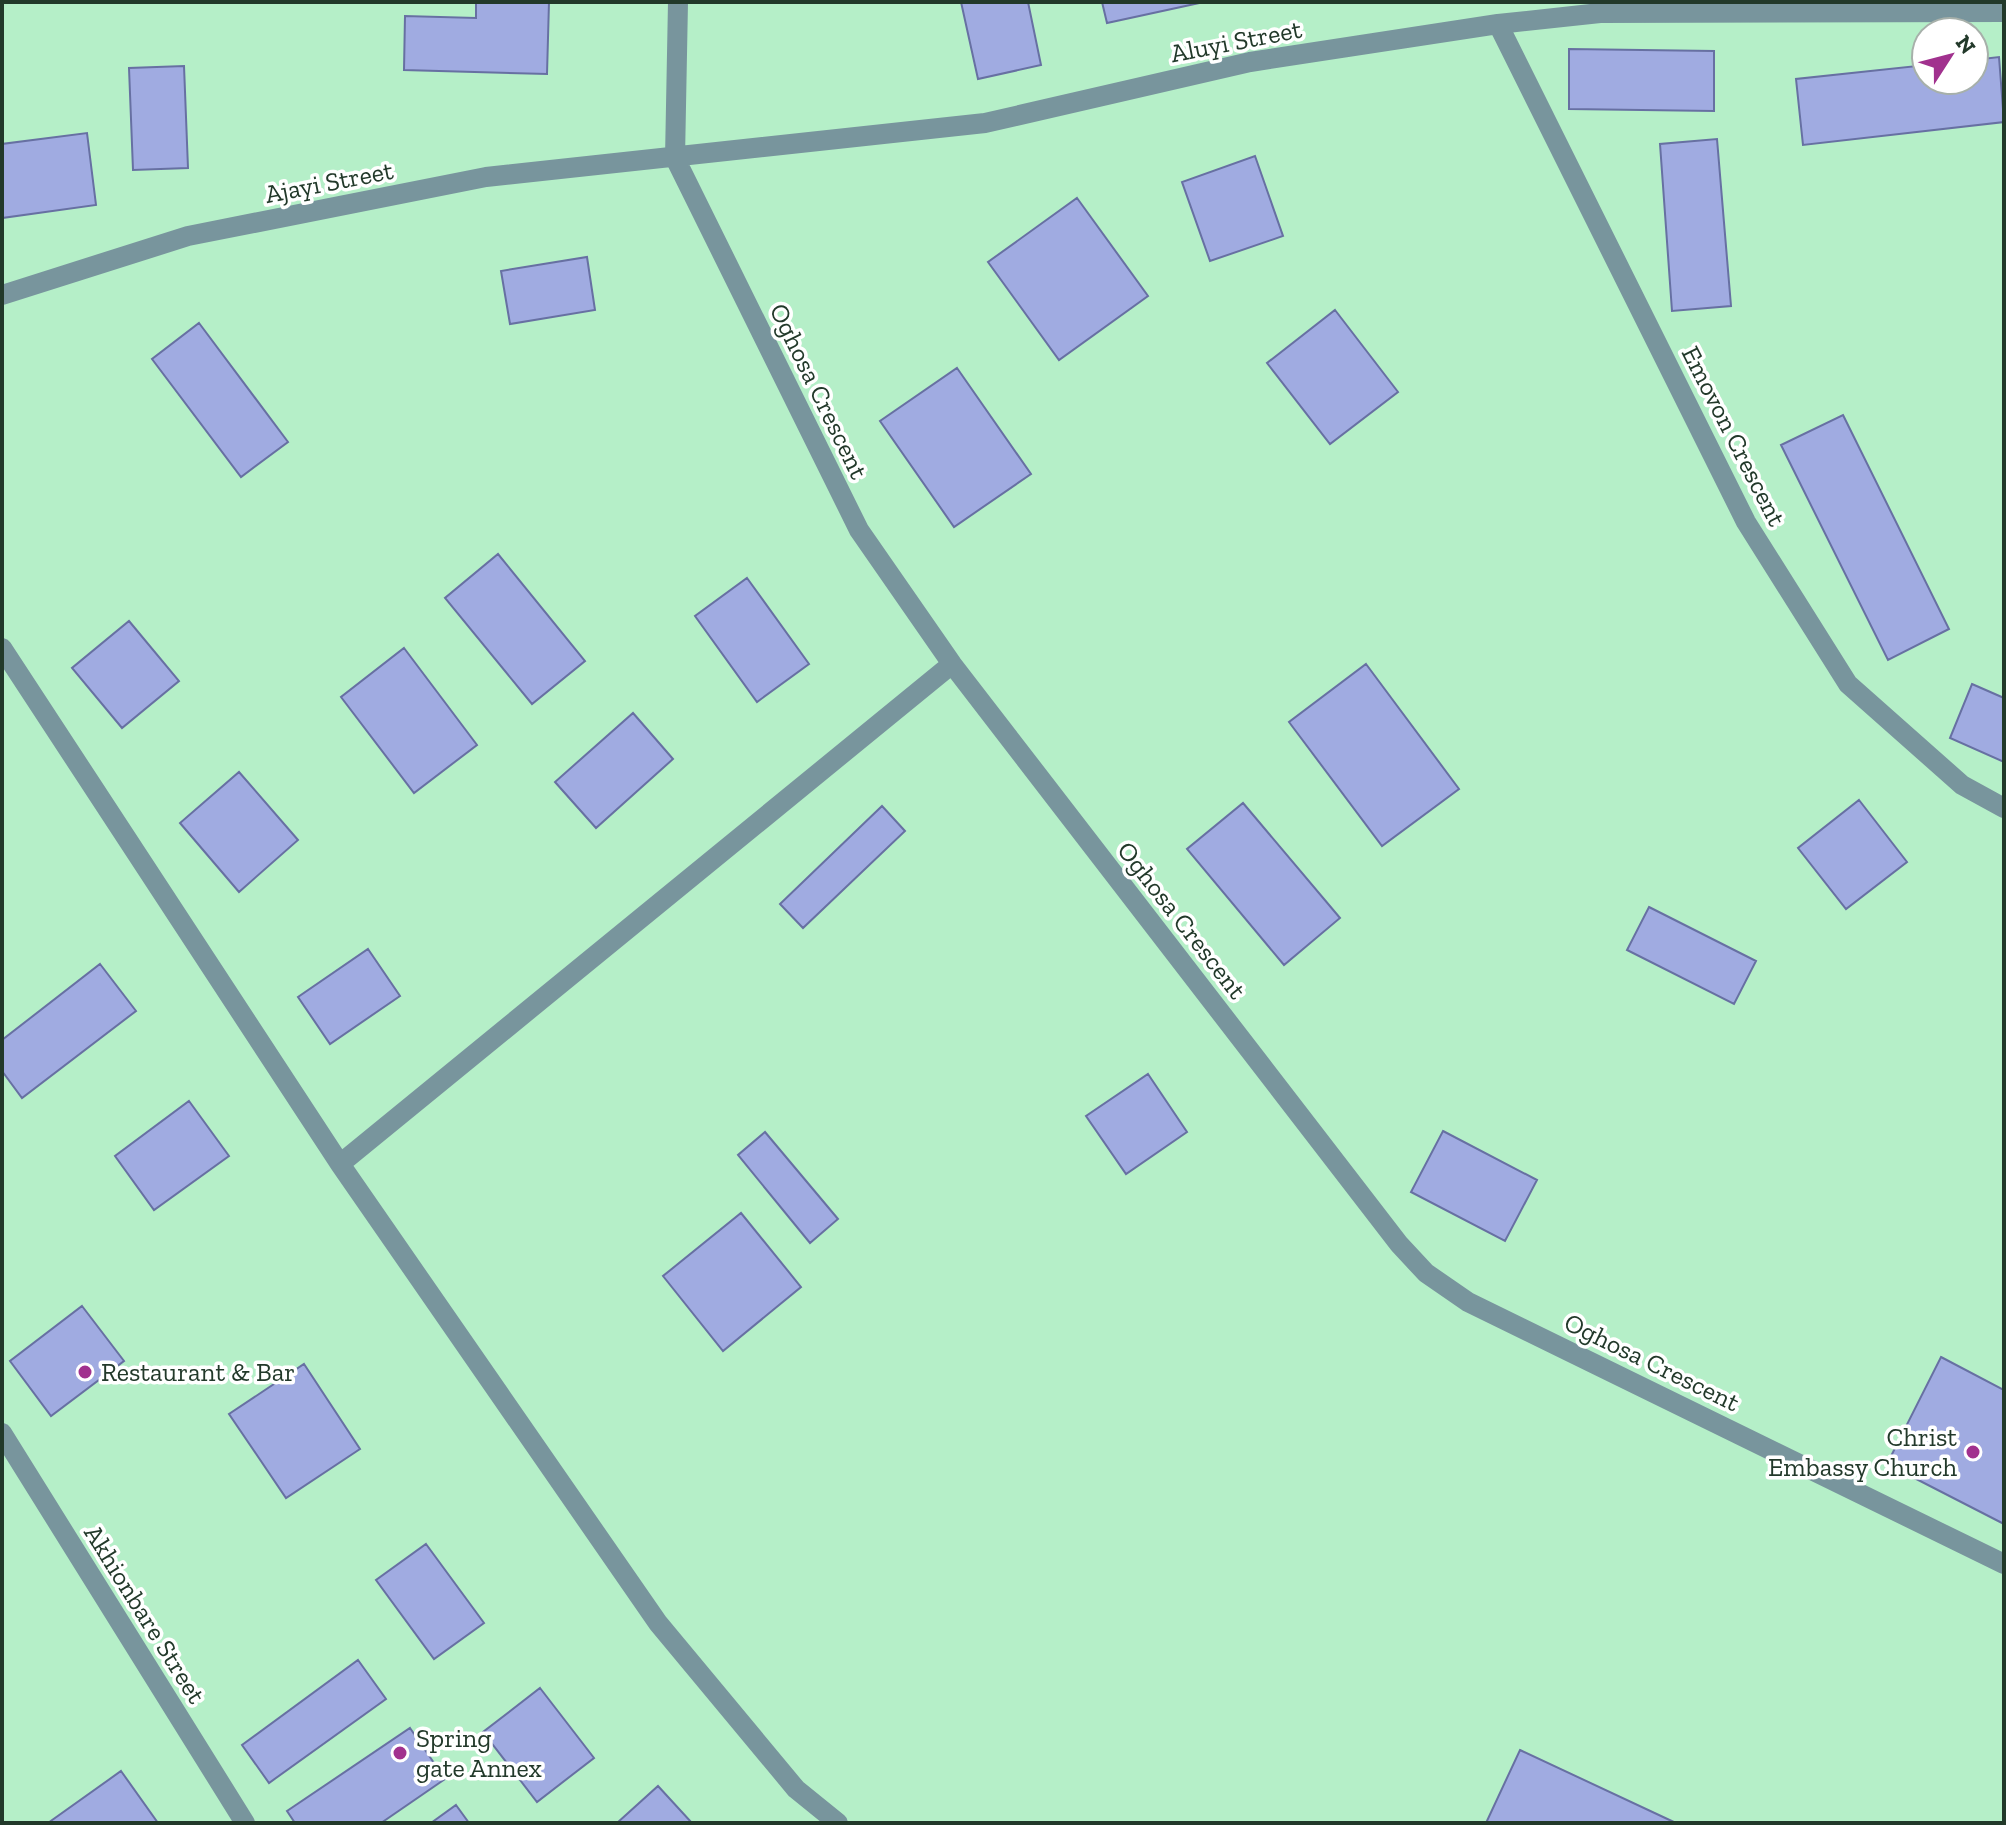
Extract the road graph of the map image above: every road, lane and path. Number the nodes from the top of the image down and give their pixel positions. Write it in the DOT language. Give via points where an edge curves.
graph roads {
  1 [pos="678,2"];
  2 [pos="2004,12"];
  3 [pos="1498,24"];
  4 [pos="675,158"];
  5 [pos="2,295"];
  6 [pos="2,648"];
  7 [pos="952,664"];
  8 [pos="2004,808"];
  9 [pos="340,1164"];
  10 [pos="2,1433"];
  11 [pos="2004,1564"];
  12 [pos="245,1823"];
  13 [pos="838,1823"];
  1 -- 4 [label="street, Oghosa Crescent"];
  2 -- 3 [label="street, Aluyi Street" via="1600,13"];
  3 -- 4 [label="street, Aluyi Street" via="1250,62 985,123"];
  3 -- 8 [label="street, Emovon Crescent" via="1746,522 1848,684 1962,785"];
  4 -- 5 [label="street, Ajayi Street" via="486,177 188,236"];
  4 -- 7 [label="street, Oghosa Crescent" via="859,530"];
  6 -- 9 [label="street"];
  7 -- 9 [label="street"];
  7 -- 11 [label="street, Oghosa Crescent" via="1426,1273 1468,1302"];
  9 -- 13 [label="street" via="658,1623 796,1789"];
  10 -- 12 [label="street, Akhionbare Street"];
}
